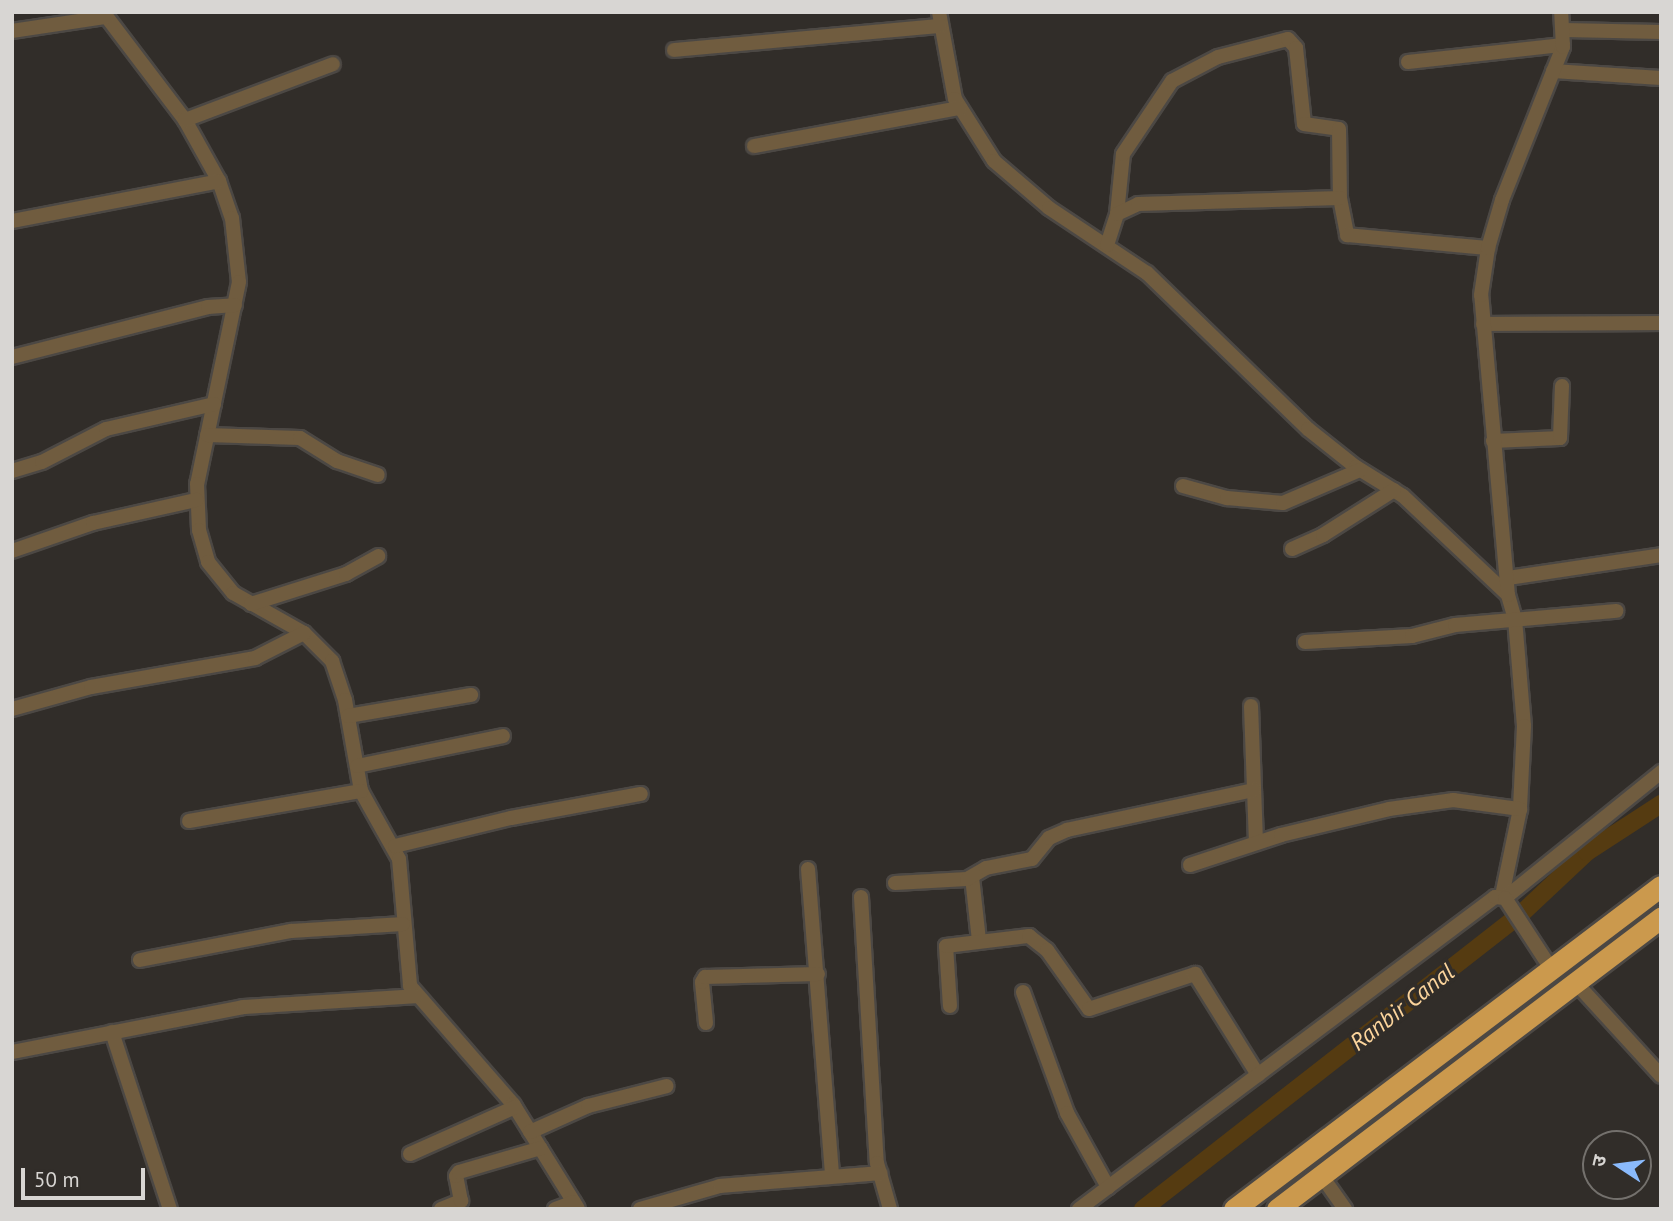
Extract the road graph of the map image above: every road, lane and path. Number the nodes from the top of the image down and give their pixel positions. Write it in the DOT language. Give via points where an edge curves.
graph roads {
  1 [pos="1561,12"];
  2 [pos="104,15"];
  3 [pos="939,19"];
  4 [pos="12,31"];
  5 [pos="1661,33"];
  6 [pos="1563,37"];
  7 [pos="674,50"];
  8 [pos="1408,62"];
  9 [pos="333,64"];
  10 [pos="1553,71"];
  11 [pos="1661,78"];
  12 [pos="960,108"];
  13 [pos="185,120"];
  14 [pos="754,146"];
  15 [pos="219,181"];
  16 [pos="1340,198"];
  17 [pos="1117,214"];
  18 [pos="12,221"];
  19 [pos="1107,244"];
  20 [pos="1488,248"];
  21 [pos="235,305"];
  22 [pos="1661,323"];
  23 [pos="1483,324"];
  24 [pos="12,357"];
  25 [pos="1562,386"];
  26 [pos="214,404"];
  27 [pos="207,435"];
  28 [pos="1493,441"];
  29 [pos="1360,470"];
  30 [pos="12,471"];
  31 [pos="378,475"];
  32 [pos="1183,486"];
  33 [pos="1394,490"];
  34 [pos="197,500"];
  35 [pos="1292,549"];
  36 [pos="12,551"];
  37 [pos="1661,555"];
  38 [pos="378,556"];
  39 [pos="1508,578"];
  40 [pos="1508,595"];
  41 [pos="251,604"];
  42 [pos="1616,611"];
  43 [pos="1515,619"];
  44 [pos="304,633"];
  45 [pos="1305,642"];
  46 [pos="471,695"];
  47 [pos="1251,706"];
  48 [pos="12,709"];
  49 [pos="348,716"];
  50 [pos="503,736"];
  51 [pos="357,766"];
  52 [pos="1661,772"];
  53 [pos="1254,790"];
  54 [pos="361,791"];
  55 [pos="641,794"];
  56 [pos="1520,809"];
  57 [pos="189,821"];
  58 [pos="1256,843"];
  59 [pos="395,846"];
  60 [pos="1190,865"];
  61 [pos="808,869"];
  62 [pos="972,877"];
  63 [pos="895,883"];
  64 [pos="1661,886"];
  65 [pos="861,897"];
  66 [pos="1505,899"];
  67 [pos="1661,918"];
  68 [pos="403,924"];
  69 [pos="979,940"];
  70 [pos="140,960"];
  71 [pos="1550,967"];
  72 [pos="818,974"];
  73 [pos="1575,982"];
  74 [pos="1023,992"];
  75 [pos="416,996"];
  76 [pos="950,1006"];
  77 [pos="706,1023"];
  78 [pos="112,1032"];
  79 [pos="12,1052"];
  80 [pos="1258,1075"];
  81 [pos="1661,1076"];
  82 [pos="667,1086"];
  83 [pos="515,1107"];
  84 [pos="530,1132"];
  85 [pos="541,1148"];
  86 [pos="410,1154"];
  87 [pos="880,1173"];
  88 [pos="832,1174"];
  89 [pos="1321,1175"];
  90 [pos="1108,1187"];
  91 [pos="576,1205"];
  92 [pos="170,1209"];
  93 [pos="441,1209"];
  94 [pos="555,1209"];
  95 [pos="640,1209"];
  96 [pos="890,1209"];
  97 [pos="1079,1209"];
  98 [pos="1234,1209"];
  99 [pos="1277,1209"];
  100 [pos="1345,1209"];
  1 -- 6 [label="street"];
  2 -- 4 [label="street"];
  2 -- 13 [label="street"];
  3 -- 7 [label="street"];
  3 -- 12 [label="street"];
  5 -- 6 [label="street"];
  6 -- 8 [label="street"];
  6 -- 10 [label="street"];
  9 -- 13 [label="street"];
  10 -- 11 [label="street"];
  10 -- 20 [label="street"];
  12 -- 14 [label="street"];
  12 -- 19 [label="street" via="993,161 1049,208"];
  13 -- 15 [label="street"];
  15 -- 18 [label="street"];
  15 -- 21 [label="street" via="232,218 239,282"];
  16 -- 17 [label="street" via="1138,204"];
  16 -- 17 [label="street" via="1339,129 1304,124 1296,48 1292,40 1282,39 1218,57 1172,81 1123,154"];
  16 -- 20 [label="street" via="1347,236"];
  17 -- 19 [label="street"];
  19 -- 29 [label="street" via="1147,273 1308,429"];
  20 -- 23 [label="street" via="1481,295"];
  21 -- 24 [label="street" via="208,307"];
  21 -- 26 [label="street"];
  22 -- 23 [label="street"];
  23 -- 28 [label="street"];
  25 -- 28 [label="street" via="1560,438"];
  26 -- 27 [label="street"];
  26 -- 30 [label="street" via="112,427 42,462"];
  27 -- 31 [label="street" via="300,438 337,461"];
  27 -- 34 [label="street"];
  28 -- 39 [label="street"];
  29 -- 32 [label="street" via="1283,503 1227,498"];
  29 -- 33 [label="street"];
  33 -- 35 [label="street" via="1324,535"];
  33 -- 40 [label="street"];
  34 -- 36 [label="street" via="93,523"];
  34 -- 41 [label="street" via="208,562 219,581"];
  37 -- 39 [label="street"];
  38 -- 41 [label="street" via="346,574"];
  39 -- 40 [label="street"];
  40 -- 43 [label="street"];
  41 -- 44 [label="street"];
  42 -- 43 [label="street"];
  43 -- 45 [label="street" via="1455,625 1412,636"];
  43 -- 56 [label="street" via="1524,726"];
  44 -- 48 [label="street" via="255,658 70,691"];
  44 -- 49 [label="street" via="332,661"];
  46 -- 49 [label="street"];
  47 -- 53 [label="street"];
  49 -- 51 [label="street"];
  50 -- 51 [label="street"];
  51 -- 54 [label="street"];
  52 -- 66 [label="street"];
  53 -- 58 [label="street"];
  53 -- 62 [label="street" via="1067,830 1046,840 1032,859 986,868"];
  54 -- 57 [label="street"];
  54 -- 59 [label="street"];
  55 -- 59 [label="street" via="511,817"];
  56 -- 58 [label="street" via="1440,802 1389,808"];
  56 -- 66 [label="street"];
  58 -- 60 [label="street"];
  59 -- 68 [label="street"];
  61 -- 72 [label="street"];
  62 -- 63 [label="street"];
  62 -- 69 [label="street"];
  64 -- 71 [label="highway"];
  65 -- 87 [label="street"];
  66 -- 71 [label="street" via="1537,941"];
  66 -- 80 [label="street" via="1495,897"];
  67 -- 73 [label="highway"];
  68 -- 70 [label="street" via="291,931"];
  68 -- 75 [label="street" via="407,970"];
  69 -- 76 [label="street" via="945,948"];
  69 -- 80 [label="street" via="1023,935 1036,939 1086,1007 1093,1010 1195,974"];
  71 -- 98 [label="highway"];
  72 -- 77 [label="street" via="707,976 702,982"];
  72 -- 88 [label="street"];
  73 -- 81 [label="street"];
  73 -- 89 [label="highway"];
  74 -- 90 [label="street" via="1067,1113"];
  75 -- 78 [label="street" via="243,1007"];
  75 -- 83 [label="street"];
  78 -- 79 [label="street"];
  78 -- 92 [label="street"];
  80 -- 90 [label="street"];
  82 -- 84 [label="street" via="588,1106"];
  83 -- 84 [label="street"];
  83 -- 86 [label="street"];
  84 -- 85 [label="street"];
  85 -- 91 [label="street"];
  85 -- 93 [label="street" via="459,1172 461,1201"];
  87 -- 88 [label="street"];
  87 -- 96 [label="street"];
  88 -- 95 [label="street" via="720,1186"];
  89 -- 99 [label="highway"];
  89 -- 100 [label="street"];
  90 -- 97 [label="street"];
  91 -- 94 [label="street"];
}
